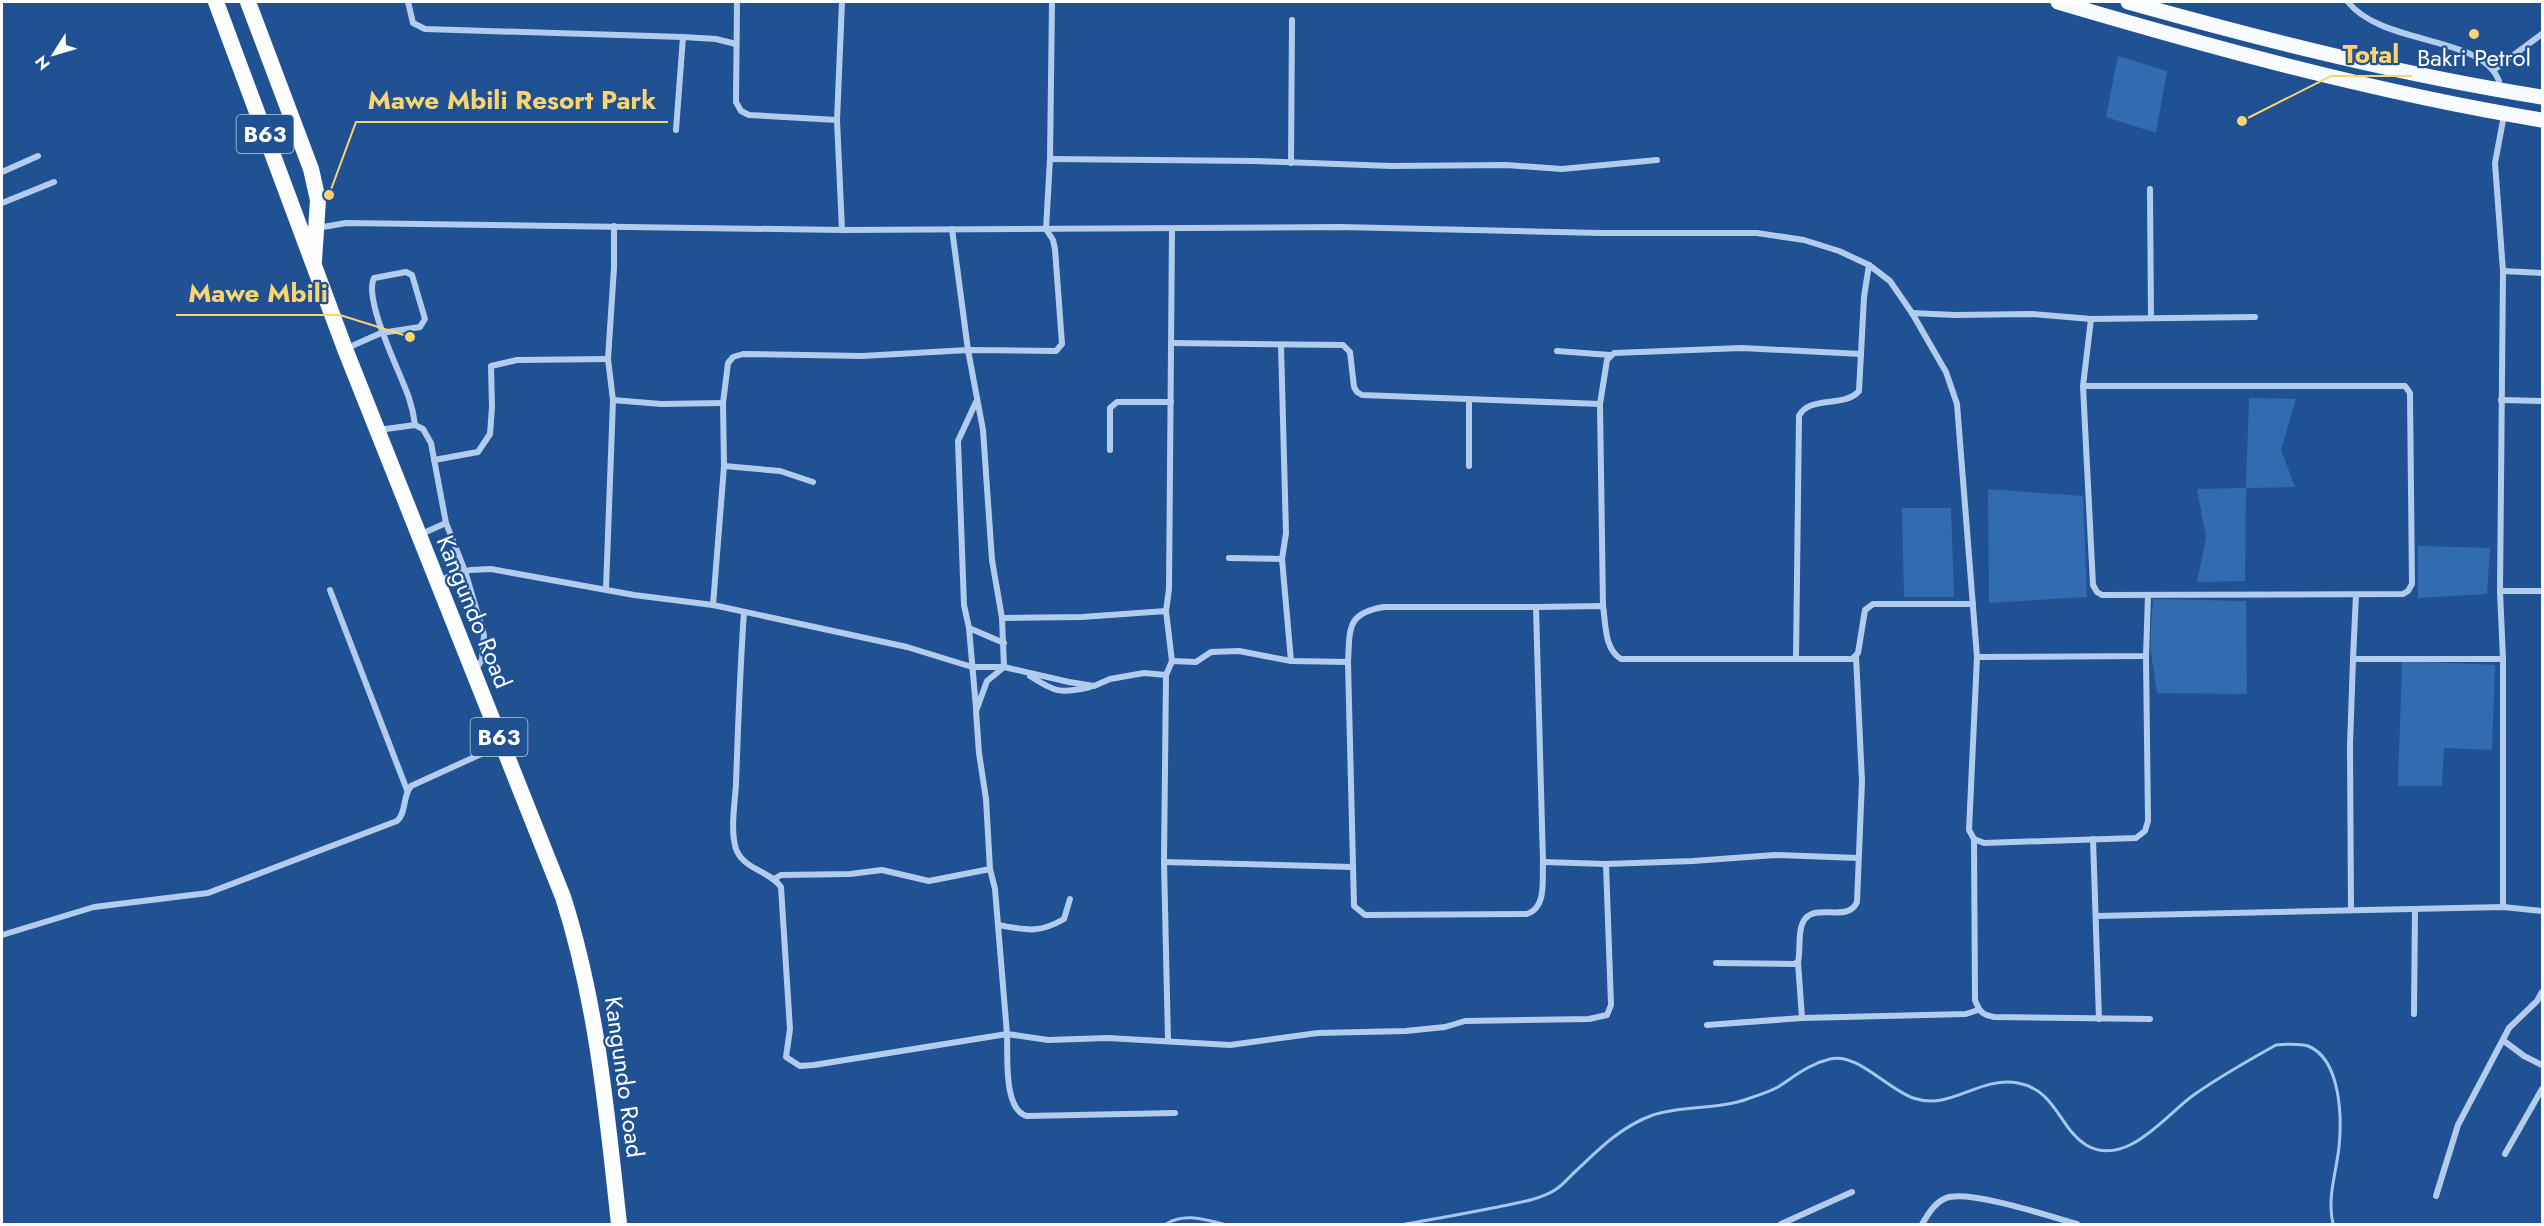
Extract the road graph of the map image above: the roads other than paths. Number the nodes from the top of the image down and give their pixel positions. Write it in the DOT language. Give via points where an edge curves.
graph roads {
  1 [pos="216,2"];
  2 [pos="248,2"];
  3 [pos="408,2"];
  4 [pos="737,2"];
  5 [pos="842,2"];
  6 [pos="1052,2"];
  7 [pos="2058,2"];
  8 [pos="2128,2"];
  9 [pos="2348,2"];
  10 [pos="1292,20"];
  11 [pos="2542,34"];
  12 [pos="683,37"];
  13 [pos="736,44"];
  14 [pos="2495,69"];
  15 [pos="2495,90"];
  16 [pos="2542,97"];
  17 [pos="2504,114"];
  18 [pos="837,120"];
  19 [pos="2542,120"];
  20 [pos="676,130"];
  21 [pos="38,156"];
  22 [pos="1050,159"];
  23 [pos="1657,160"];
  24 [pos="1291,163"];
  25 [pos="2,172"];
  26 [pos="54,182"];
  27 [pos="2150,189"];
  28 [pos="2,202"];
  29 [pos="614,226"];
  30 [pos="316,228"];
  31 [pos="952,229"];
  32 [pos="1046,229"];
  33 [pos="1172,229"];
  34 [pos="842,230"];
  35 [pos="1869,265"];
  36 [pos="314,267"];
  37 [pos="2503,271"];
  38 [pos="2542,273"];
  39 [pos="1912,313"];
  40 [pos="2151,318"];
  41 [pos="2254,318"];
  42 [pos="2091,319"];
  43 [pos="381,333"];
  44 [pos="1172,343"];
  45 [pos="1281,345"];
  46 [pos="345,349"];
  47 [pos="968,350"];
  48 [pos="1557,351"];
  49 [pos="1861,354"];
  50 [pos="1610,355"];
  51 [pos="608,359"];
  52 [pos="2083,386"];
  53 [pos="1468,399"];
  54 [pos="613,400"];
  55 [pos="2501,400"];
  56 [pos="2542,401"];
  57 [pos="976,402"];
  58 [pos="1171,402"];
  59 [pos="723,403"];
  60 [pos="1600,404"];
  61 [pos="415,425"];
  62 [pos="378,430"];
  63 [pos="1110,450"];
  64 [pos="434,460"];
  65 [pos="724,466"];
  66 [pos="1469,466"];
  67 [pos="813,482"];
  68 [pos="446,523"];
  69 [pos="418,535"];
  70 [pos="1229,558"];
  71 [pos="1282,559"];
  72 [pos="465,571"];
  73 [pos="436,581"];
  74 [pos="330,590"];
  75 [pos="606,590"];
  76 [pos="2500,591"];
  77 [pos="2542,591"];
  78 [pos="2356,595"];
  79 [pos="2148,596"];
  80 [pos="1973,604"];
  81 [pos="713,605"];
  82 [pos="1603,606"];
  83 [pos="1536,607"];
  84 [pos="1166,611"];
  85 [pos="744,612"];
  86 [pos="1002,618"];
  87 [pos="969,628"];
  88 [pos="1004,644"];
  89 [pos="1857,656"];
  90 [pos="2146,656"];
  91 [pos="1977,657"];
  92 [pos="1796,658"];
  93 [pos="2353,659"];
  94 [pos="2502,659"];
  95 [pos="1172,661"];
  96 [pos="1291,661"];
  97 [pos="1348,662"];
  98 [pos="972,667"];
  99 [pos="1004,667"];
  100 [pos="1025,672"];
  101 [pos="473,674"];
  102 [pos="1166,675"];
  103 [pos="1094,686"];
  104 [pos="976,711"];
  105 [pos="502,745"];
  106 [pos="407,790"];
  107 [pos="1974,839"];
  108 [pos="2093,839"];
  109 [pos="1858,858"];
  110 [pos="1164,862"];
  111 [pos="1543,862"];
  112 [pos="1606,864"];
  113 [pos="1352,867"];
  114 [pos="990,869"];
  115 [pos="774,879"];
  116 [pos="1070,899"];
  117 [pos="2503,906"];
  118 [pos="2415,909"];
  119 [pos="2351,910"];
  120 [pos="2542,911"];
  121 [pos="2097,916"];
  122 [pos="998,925"];
  123 [pos="2,935"];
  124 [pos="1798,962"];
  125 [pos="1716,963"];
  126 [pos="2542,992"];
  127 [pos="2540,1003"];
  128 [pos="1978,1010"];
  129 [pos="2414,1014"];
  130 [pos="1802,1018"];
  131 [pos="2099,1019"];
  132 [pos="2150,1019"];
  133 [pos="1707,1025"];
  134 [pos="1007,1034"];
  135 [pos="1168,1041"];
  136 [pos="2504,1041"];
  137 [pos="2542,1065"];
  138 [pos="2542,1089"];
  139 [pos="1175,1113"];
  140 [pos="2505,1154"];
  141 [pos="1852,1192"];
  142 [pos="2436,1196"];
  143 [pos="619,1224"];
  144 [pos="1781,1224"];
  145 [pos="1922,1224"];
  146 [pos="2077,1224"];
  1 -- 36 [label="highway, Kangundo Road / B63"];
  2 -- 30 [label="highway, Kangundo Road / B63" via="311,170 318,200"];
  3 -- 12 [label="street" via="413,23 425,29"];
  4 -- 13 [label="street"];
  5 -- 18 [label="street"];
  6 -- 22 [label="street"];
  7 -- 17 [label="main road" via="2292,68"];
  8 -- 15 [label="main road" via="2284,45"];
  9 -- 14 [label="street" via="2380,26 2468,52"];
  10 -- 24 [label="street"];
  11 -- 14 [label="street"];
  12 -- 13 [label="street"];
  12 -- 20 [label="street"];
  13 -- 18 [label="street" via="736,102 741,111 749,116"];
  14 -- 15 [label="street" via="2499,81"];
  15 -- 16 [label="main road"];
  17 -- 19 [label="main road"];
  17 -- 37 [label="street" via="2495,163"];
  18 -- 34 [label="street"];
  21 -- 25 [label="street"];
  22 -- 24 [label="street"];
  22 -- 32 [label="street"];
  23 -- 24 [label="street" via="1562,169"];
  26 -- 28 [label="street"];
  27 -- 40 [label="street"];
  29 -- 30 [label="street" via="346,223"];
  29 -- 34 [label="street"];
  29 -- 51 [label="street"];
  30 -- 36 [label="highway, Kangundo Road / B63"];
  31 -- 32 [label="street"];
  31 -- 34 [label="street"];
  31 -- 47 [label="street"];
  32 -- 33 [label="street"];
  32 -- 47 [label="street" via="1055,249 1060,348"];
  33 -- 35 [label="street" via="1340,227 1757,233 1804,240"];
  33 -- 44 [label="street"];
  35 -- 39 [label="street" via="1890,281"];
  35 -- 49 [label="street"];
  36 -- 46 [label="highway, Kangundo Road / B63"];
  37 -- 38 [label="street"];
  37 -- 55 [label="street"];
  39 -- 42 [label="street" via="2032,314"];
  39 -- 80 [label="street" via="1946,372 1957,404"];
  40 -- 41 [label="street"];
  40 -- 42 [label="street"];
  42 -- 52 [label="street"];
  43 -- 43 [label="street" via="423,324 425,319 412,275 406,272 374,278 372,282"];
  43 -- 46 [label="street"];
  43 -- 61 [label="street" via="410,400"];
  44 -- 45 [label="street"];
  44 -- 58 [label="street"];
  45 -- 53 [label="street" via="1348,347 1354,387 1362,395"];
  45 -- 71 [label="street" via="1286,533"];
  46 -- 62 [label="highway, Kangundo Road / B63"];
  47 -- 57 [label="street"];
  47 -- 59 [label="street" via="862,356 743,354 728,363"];
  48 -- 50 [label="street"];
  49 -- 50 [label="street" via="1742,348"];
  49 -- 92 [label="street" via="1859,391 1855,396 1808,406 1799,416"];
  50 -- 60 [label="street"];
  51 -- 54 [label="street"];
  51 -- 64 [label="street" via="517,360 491,366 490,434 478,452"];
  52 -- 78 [label="street" via="2405,386 2410,393 2412,584 2403,594"];
  52 -- 79 [label="street" via="2093,585 2102,595"];
  53 -- 60 [label="street"];
  53 -- 66 [label="street"];
  54 -- 59 [label="street"];
  54 -- 75 [label="street"];
  55 -- 56 [label="street"];
  55 -- 76 [label="street"];
  57 -- 86 [label="street"];
  57 -- 87 [label="street" via="958,441 964,605"];
  58 -- 63 [label="street" via="1117,402 1110,408"];
  58 -- 84 [label="street"];
  59 -- 65 [label="street"];
  60 -- 82 [label="street"];
  61 -- 62 [label="street"];
  61 -- 64 [label="street" via="423,429 431,443"];
  62 -- 69 [label="highway, Kangundo Road / B63"];
  64 -- 68 [label="street"];
  65 -- 67 [label="street" via="780,471"];
  65 -- 81 [label="street"];
  68 -- 69 [label="street"];
  68 -- 72 [label="street"];
  69 -- 73 [label="highway, Kangundo Road / B63"];
  70 -- 71 [label="street"];
  71 -- 96 [label="street"];
  72 -- 73 [label="street"];
  72 -- 75 [label="street" via="491,569"];
  72 -- 101 [label="street" via="484,635 482,660"];
  73 -- 101 [label="highway, Kangundo Road / B63"];
  74 -- 106 [label="street"];
  75 -- 81 [label="street"];
  76 -- 77 [label="street"];
  76 -- 94 [label="street"];
  78 -- 79 [label="street"];
  78 -- 93 [label="street"];
  79 -- 90 [label="street"];
  80 -- 89 [label="street" via="1873,604 1862,617"];
  80 -- 91 [label="street"];
  81 -- 85 [label="street"];
  82 -- 83 [label="street"];
  82 -- 92 [label="street" via="1609,647 1621,658"];
  83 -- 97 [label="street" via="1370,609 1355,617 1350,628"];
  83 -- 111 [label="street"];
  84 -- 86 [label="street"];
  84 -- 95 [label="street"];
  85 -- 98 [label="street" via="907,647"];
  85 -- 115 [label="street" via="738,700 736,848 748,866"];
  86 -- 88 [label="street"];
  87 -- 88 [label="street"];
  87 -- 98 [label="street"];
  88 -- 99 [label="street"];
  89 -- 92 [label="street"];
  89 -- 109 [label="street" via="1862,781"];
  90 -- 91 [label="street"];
  90 -- 108 [label="street" via="2145,831 2136,838"];
  91 -- 107 [label="street" via="1969,830"];
  93 -- 94 [label="street"];
  93 -- 119 [label="street"];
  94 -- 117 [label="street"];
  95 -- 96 [label="street" via="1196,663 1210,652 1239,651"];
  95 -- 102 [label="street"];
  96 -- 97 [label="street"];
  97 -- 113 [label="street"];
  98 -- 99 [label="street"];
  98 -- 104 [label="street"];
  99 -- 100 [label="street"];
  99 -- 104 [label="street" via="987,681"];
  100 -- 103 [label="street"];
  100 -- 103 [label="street" via="1051,690 1064,693"];
  101 -- 105 [label="highway, Kangundo Road / B63"];
  102 -- 103 [label="street" via="1144,673"];
  102 -- 110 [label="street"];
  104 -- 114 [label="street"];
  105 -- 106 [label="street"];
  105 -- 143 [label="highway, Kangundo Road / B63" via="578,944 592,1006"];
  106 -- 123 [label="street" via="403,814 397,821 208,893 94,907"];
  107 -- 108 [label="street" via="1984,843"];
  107 -- 128 [label="street"];
  108 -- 121 [label="street"];
  109 -- 112 [label="street" via="1775,855"];
  109 -- 124 [label="street" via="1854,908 1806,916"];
  110 -- 113 [label="street"];
  110 -- 135 [label="street"];
  111 -- 112 [label="street"];
  111 -- 113 [label="street" via="1540,904 1535,912 1527,914 1365,915 1354,906"];
  112 -- 135 [label="street" via="1611,1005 1607,1015 1589,1019 1465,1021 1406,1031 1318,1033 1230,1045"];
  114 -- 115 [label="street" via="929,881 882,870 781,875"];
  114 -- 122 [label="street"];
  115 -- 134 [label="street" via="781,887 790,1029 786,1057 800,1066 814,1065"];
  116 -- 122 [label="street" via="1064,919 1048,928 1032,931"];
  117 -- 118 [label="street"];
  117 -- 120 [label="street"];
  118 -- 119 [label="street"];
  118 -- 129 [label="street"];
  119 -- 121 [label="street"];
  121 -- 131 [label="street"];
  122 -- 134 [label="street"];
  124 -- 125 [label="street"];
  124 -- 130 [label="street"];
  126 -- 127 [label="street"];
  127 -- 136 [label="street" via="2509,1028"];
  128 -- 130 [label="street" via="1966,1014"];
  128 -- 131 [label="street" via="1994,1017"];
  130 -- 133 [label="street"];
  131 -- 132 [label="street"];
  134 -- 135 [label="street" via="1048,1040"];
  134 -- 139 [label="street" via="1012,1104 1019,1113"];
  136 -- 137 [label="street"];
  136 -- 142 [label="street" via="2458,1125"];
  138 -- 140 [label="street"];
  141 -- 144 [label="street"];
  145 -- 146 [label="street" via="1935,1205 1948,1197 1967,1197"];
}
